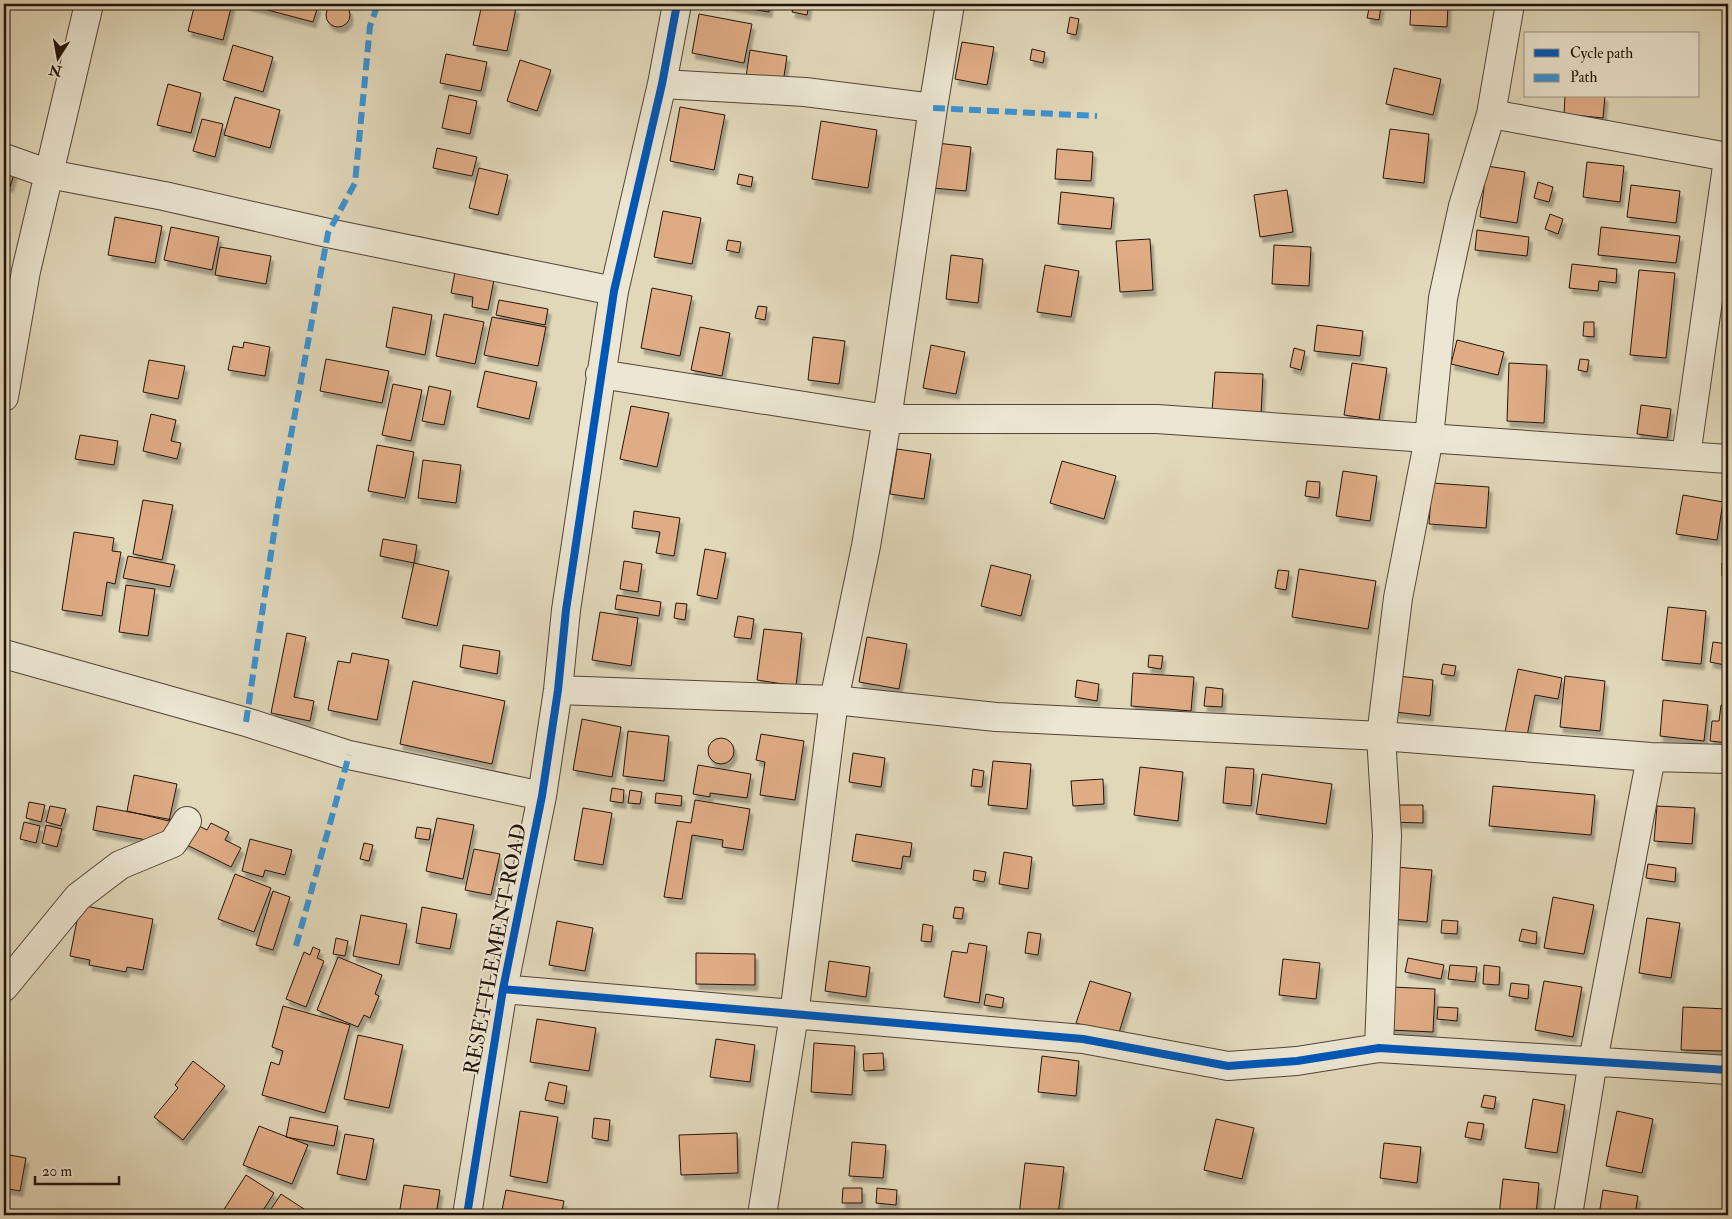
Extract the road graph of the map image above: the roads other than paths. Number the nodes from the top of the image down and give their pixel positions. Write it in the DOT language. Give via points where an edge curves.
graph roads {
  1 [pos="89,4"];
  2 [pos="677,4"];
  3 [pos="950,4"];
  4 [pos="1510,4"];
  5 [pos="662,84"];
  6 [pos="933,108"];
  7 [pos="1491,114"];
  8 [pos="4,158"];
  9 [pos="1728,158"];
  10 [pos="49,174"];
  11 [pos="614,291"];
  12 [pos="600,374"];
  13 [pos="4,397"];
  14 [pos="887,418"];
  15 [pos="1429,438"];
  16 [pos="1686,456"];
  17 [pos="1728,459"];
  18 [pos="4,654"];
  19 [pos="558,690"];
  20 [pos="834,700"];
  21 [pos="1382,736"];
  22 [pos="1651,757"];
  23 [pos="1728,759"];
  24 [pos="542,796"];
  25 [pos="187,821"];
  26 [pos="4,987"];
  27 [pos="503,989"];
  28 [pos="794,1015"];
  29 [pos="1379,1048"];
  30 [pos="1593,1061"];
  31 [pos="1728,1070"];
  32 [pos="467,1215"];
  33 [pos="762,1215"];
  34 [pos="1568,1215"];
  1 -- 10 [label="street"];
  2 -- 5 [label="street, RESETTLEMENT ROAD"];
  3 -- 6 [label="street"];
  4 -- 7 [label="street"];
  5 -- 6 [label="street" via="805,92"];
  5 -- 11 [label="street, RESETTLEMENT ROAD"];
  6 -- 14 [label="street"];
  7 -- 9 [label="street"];
  7 -- 15 [label="street" via="1463,206 1443,298"];
  8 -- 10 [label="street"];
  9 -- 16 [label="street"];
  10 -- 11 [label="street"];
  10 -- 13 [label="street" via="26,271"];
  11 -- 12 [label="street, RESETTLEMENT ROAD"];
  12 -- 14 [label="street"];
  12 -- 19 [label="street, RESETTLEMENT ROAD" via="566,610"];
  14 -- 15 [label="street" via="1157,419"];
  14 -- 20 [label="street" via="866,546"];
  15 -- 16 [label="street"];
  15 -- 21 [label="street" via="1398,598"];
  16 -- 17 [label="street"];
  18 -- 24 [label="street" via="246,722 349,755"];
  19 -- 20 [label="street"];
  19 -- 24 [label="street, RESETTLEMENT ROAD"];
  20 -- 21 [label="street" via="996,717"];
  20 -- 28 [label="street"];
  21 -- 22 [label="street"];
  21 -- 29 [label="street" via="1387,835"];
  22 -- 23 [label="street"];
  22 -- 30 [label="street"];
  24 -- 27 [label="street, RESETTLEMENT ROAD"];
  25 -- 26 [label="street" via="173,843 120,865 78,897"];
  27 -- 28 [label="street"];
  27 -- 32 [label="street, RESETTLEMENT ROAD"];
  28 -- 29 [label="street" via="1083,1039 1228,1066 1297,1061"];
  28 -- 33 [label="street"];
  29 -- 30 [label="street"];
  30 -- 31 [label="street"];
  30 -- 34 [label="street"];
}
